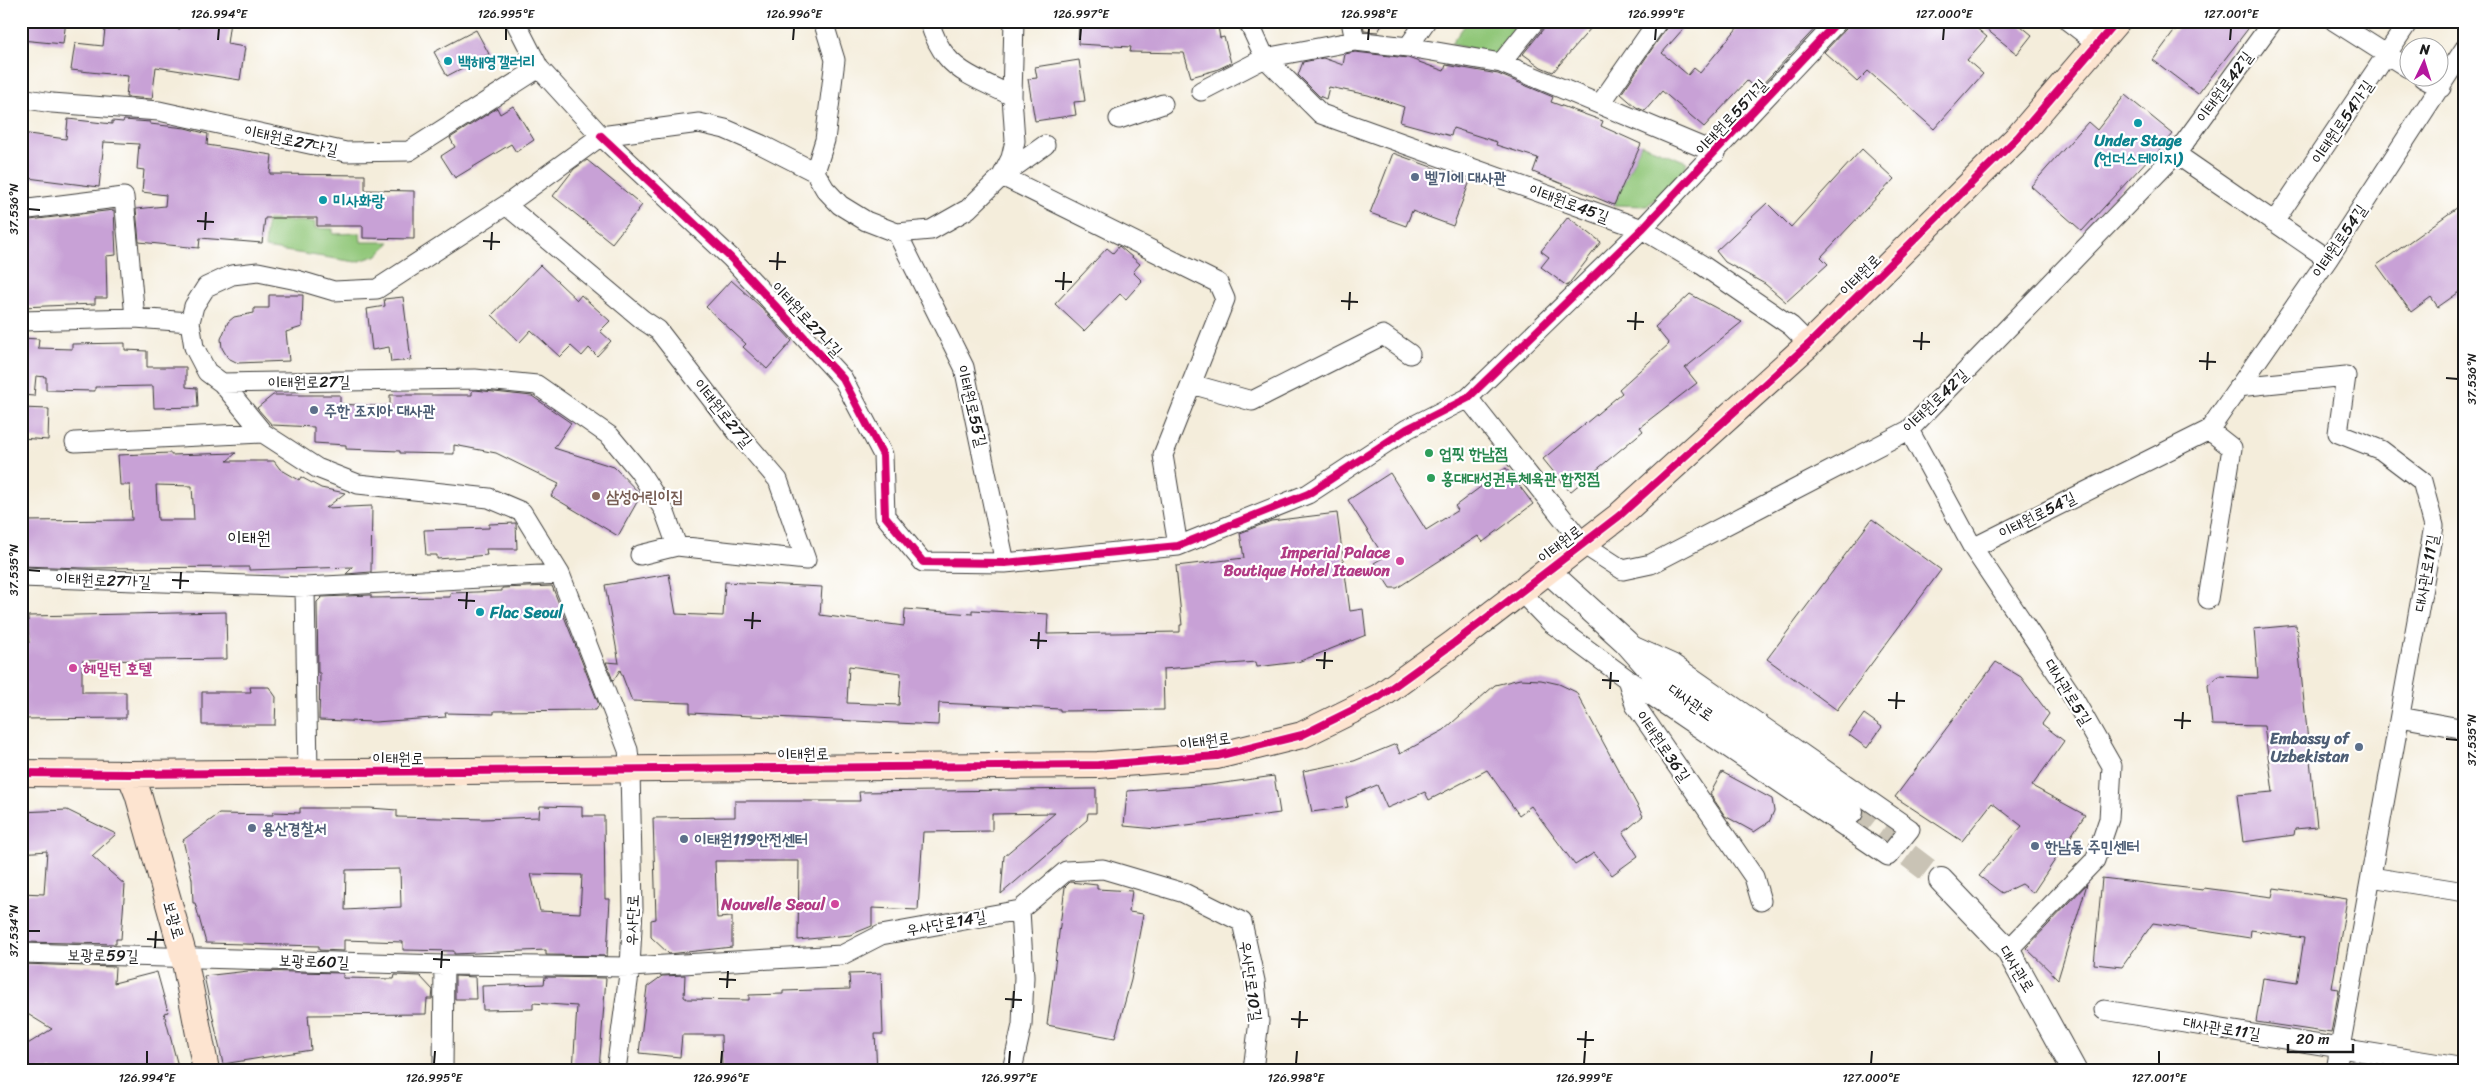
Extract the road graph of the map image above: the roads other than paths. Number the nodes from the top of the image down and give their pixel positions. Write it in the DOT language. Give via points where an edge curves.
graph roads {
  1 [pos="515,21"];
  2 [pos="823,21"];
  3 [pos="929,21"];
  4 [pos="1014,21"];
  5 [pos="1248,21"];
  6 [pos="1351,21"];
  7 [pos="1426,21"];
  8 [pos="1535,21"];
  9 [pos="1658,21"];
  10 [pos="1838,21"];
  11 [pos="2068,21"];
  12 [pos="2117,21"];
  13 [pos="2272,21"];
  14 [pos="2334,21"];
  15 [pos="2409,21"];
  16 [pos="1355,41"];
  17 [pos="2098,44"];
  18 [pos="1408,47"];
  19 [pos="2465,48"];
  20 [pos="2387,55"];
  21 [pos="1265,58"];
  22 [pos="2398,62"];
  23 [pos="1501,63"];
  24 [pos="539,68"];
  25 [pos="2448,76"];
  26 [pos="2441,88"];
  27 [pos="1201,92"];
  28 [pos="1012,96"];
  29 [pos="21,98"];
  30 [pos="1601,103"];
  31 [pos="1163,104"];
  32 [pos="1120,119"];
  33 [pos="601,136"];
  34 [pos="1045,145"];
  35 [pos="1716,153"];
  36 [pos="2176,154"];
  37 [pos="815,172"];
  38 [pos="1002,176"];
  39 [pos="506,205"];
  40 [pos="21,210"];
  41 [pos="2274,222"];
  42 [pos="1642,229"];
  43 [pos="897,233"];
  44 [pos="2328,259"];
  45 [pos="136,318"];
  46 [pos="21,320"];
  47 [pos="190,322"];
  48 [pos="1809,344"];
  49 [pos="1410,354"];
  50 [pos="222,383"];
  51 [pos="1192,384"];
  52 [pos="2238,388"];
  53 [pos="1468,398"];
  54 [pos="1909,430"];
  55 [pos="2209,430"];
  56 [pos="262,433"];
  57 [pos="74,442"];
  58 [pos="1583,544"];
  59 [pos="677,546"];
  60 [pos="1178,546"];
  61 [pos="1973,548"];
  62 [pos="640,555"];
  63 [pos="1005,563"];
  64 [pos="1548,571"];
  65 [pos="560,574"];
  66 [pos="21,577"];
  67 [pos="305,587"];
  68 [pos="1521,592"];
  69 [pos="2208,599"];
  70 [pos="1626,642"];
  71 [pos="1627,679"];
  72 [pos="2400,718"];
  73 [pos="2465,729"];
  74 [pos="630,770"];
  75 [pos="308,772"];
  76 [pos="21,773"];
  77 [pos="130,774"];
  78 [pos="1851,812"];
  79 [pos="2371,877"];
  80 [pos="1942,880"];
  81 [pos="2465,892"];
  82 [pos="1761,901"];
  83 [pos="1020,910"];
  84 [pos="2008,950"];
  85 [pos="21,953"];
  86 [pos="184,957"];
  87 [pos="444,966"];
  88 [pos="630,967"];
  89 [pos="2104,1010"];
  90 [pos="2340,1047"];
  91 [pos="2465,1068"];
  92 [pos="206,1070"];
  93 [pos="443,1070"];
  94 [pos="616,1070"];
  95 [pos="1012,1070"];
  96 [pos="1253,1070"];
  97 [pos="2074,1070"];
  98 [pos="2336,1070"];
  1 -- 24 [label="street"];
  2 -- 37 [label="street" via="835,60 826,140"];
  3 -- 28 [label="street" via="947,58"];
  4 -- 28 [label="street"];
  5 -- 21 [label="street, 이태원로45길"];
  6 -- 16 [label="street"];
  7 -- 18 [label="street"];
  8 -- 23 [label="street"];
  9 -- 30 [label="street"];
  10 -- 35 [label="street, 이태원로55가길"];
  11 -- 17 [label="street"];
  12 -- 17 [label="main road, 이태원로"];
  13 -- 36 [label="street, 이태원로42길"];
  14 -- 20 [label="street"];
  15 -- 20 [label="street, 이태원로54가길"];
  16 -- 18 [label="street"];
  16 -- 21 [label="street"];
  17 -- 48 [label="main road, 이태원로" via="2018,138"];
  18 -- 23 [label="street"];
  19 -- 25 [label="street, 이태원로54길"];
  20 -- 22 [label="street"];
  20 -- 41 [label="street, 이태원로54가길"];
  21 -- 27 [label="street"];
  21 -- 42 [label="street, 이태원로45길" via="1321,114"];
  23 -- 30 [label="street"];
  24 -- 29 [label="street, 이태원로27다길" via="409,151 346,152 159,111"];
  24 -- 33 [label="street"];
  26 -- 44 [label="street, 이태원로54길"];
  28 -- 38 [label="street" via="1015,141"];
  30 -- 35 [label="street"];
  31 -- 32 [label="street"];
  33 -- 37 [label="street" via="699,123 725,129"];
  33 -- 39 [label="street"];
  33 -- 63 [label="street, 이태원로27나길" via="732,258 843,379 883,456 885,516 923,562"];
  34 -- 38 [label="street"];
  35 -- 42 [label="street, 이태원로55가길"];
  36 -- 41 [label="street"];
  36 -- 54 [label="street, 이태원로42길"];
  37 -- 43 [label="street" via="840,205 866,221"];
  38 -- 43 [label="street" via="968,209 931,230"];
  38 -- 51 [label="street" via="1218,283 1225,299"];
  39 -- 47 [label="street" via="377,289 334,291 258,272 232,275 206,286 194,306"];
  39 -- 59 [label="street, 이태원로27길" via="658,330 778,480 806,560"];
  40 -- 45 [label="street" via="124,197"];
  41 -- 44 [label="street"];
  42 -- 48 [label="street, 이태원로45길" via="1702,265 1791,326"];
  42 -- 53 [label="street"];
  43 -- 63 [label="street, 이태원로55길" via="964,367"];
  44 -- 52 [label="street, 이태원로54길"];
  45 -- 46 [label="street"];
  45 -- 47 [label="street"];
  47 -- 50 [label="street" via="194,347 207,372"];
  48 -- 58 [label="main road, 이태원로" via="1711,435"];
  49 -- 51 [label="street" via="1383,335 1252,401"];
  50 -- 56 [label="street"];
  50 -- 59 [label="street, 이태원로27길" via="475,379 537,385 610,436 639,471 664,510"];
  51 -- 60 [label="street" via="1163,455"];
  52 -- 55 [label="street, 이태원로54길"];
  52 -- 72 [label="street, 대사관로11길" via="2346,376 2338,433 2381,450 2422,481 2434,526"];
  53 -- 58 [label="street, 이태원로"];
  53 -- 60 [label="street" via="1407,429 1308,494"];
  54 -- 58 [label="street, 이태원로42길" via="1652,564 1623,570"];
  54 -- 61 [label="street, 대사관로5길"];
  55 -- 61 [label="street, 이태원로54길"];
  55 -- 69 [label="street" via="2232,448"];
  56 -- 57 [label="street"];
  56 -- 65 [label="street" via="317,468 358,484 489,498 522,512"];
  58 -- 64 [label="main road, 이태원로"];
  59 -- 62 [label="street, 이태원로27길"];
  60 -- 63 [label="street"];
  61 -- 84 [label="street, 대사관로5길" via="2072,694 2112,766 2109,819 2095,860"];
  64 -- 68 [label="main road, 이태원로"];
  64 -- 70 [label="street, 대사관로"];
  65 -- 67 [label="street"];
  65 -- 74 [label="street" via="628,750"];
  66 -- 67 [label="street, 이태원로27가길"];
  67 -- 75 [label="street"];
  68 -- 71 [label="street" via="1550,622"];
  68 -- 74 [label="main road, 이태원로" via="1380,697 1302,735 1217,756 1098,765"];
  70 -- 71 [label="street" via="1673,664 1910,829 1888,856"];
  70 -- 78 [label="street, 대사관로" via="1657,677"];
  71 -- 82 [label="street, 이태원로36길" via="1635,705 1754,877"];
  72 -- 73 [label="street"];
  72 -- 79 [label="street, 대사관로11길"];
  74 -- 75 [label="main road, 이태원로"];
  74 -- 88 [label="street, 우사단로" via="634,908"];
  75 -- 77 [label="main road, 이태원로"];
  76 -- 77 [label="main road, 이태원로"];
  77 -- 86 [label="main road, 보광로"];
  79 -- 81 [label="street"];
  79 -- 90 [label="street, 대사관로11길"];
  80 -- 84 [label="street, 대사관로"];
  83 -- 88 [label="street, 우사단로14길" via="880,935 842,955"];
  83 -- 95 [label="street" via="1024,978 1022,1025"];
  83 -- 96 [label="street, 우사단로10길" via="1066,871 1103,869 1184,893 1242,922 1255,981 1259,1021"];
  84 -- 97 [label="street, 대사관로"];
  85 -- 86 [label="street, 보광로59길"];
  86 -- 87 [label="street, 보광로60길"];
  86 -- 92 [label="main road, 보광로"];
  87 -- 88 [label="street, 보광로60길"];
  87 -- 93 [label="street"];
  88 -- 94 [label="street, 우사단로"];
  89 -- 90 [label="street, 대사관로11길"];
  90 -- 91 [label="street, 대사관로11길"];
  90 -- 98 [label="street, 대사관로11길"];
}
